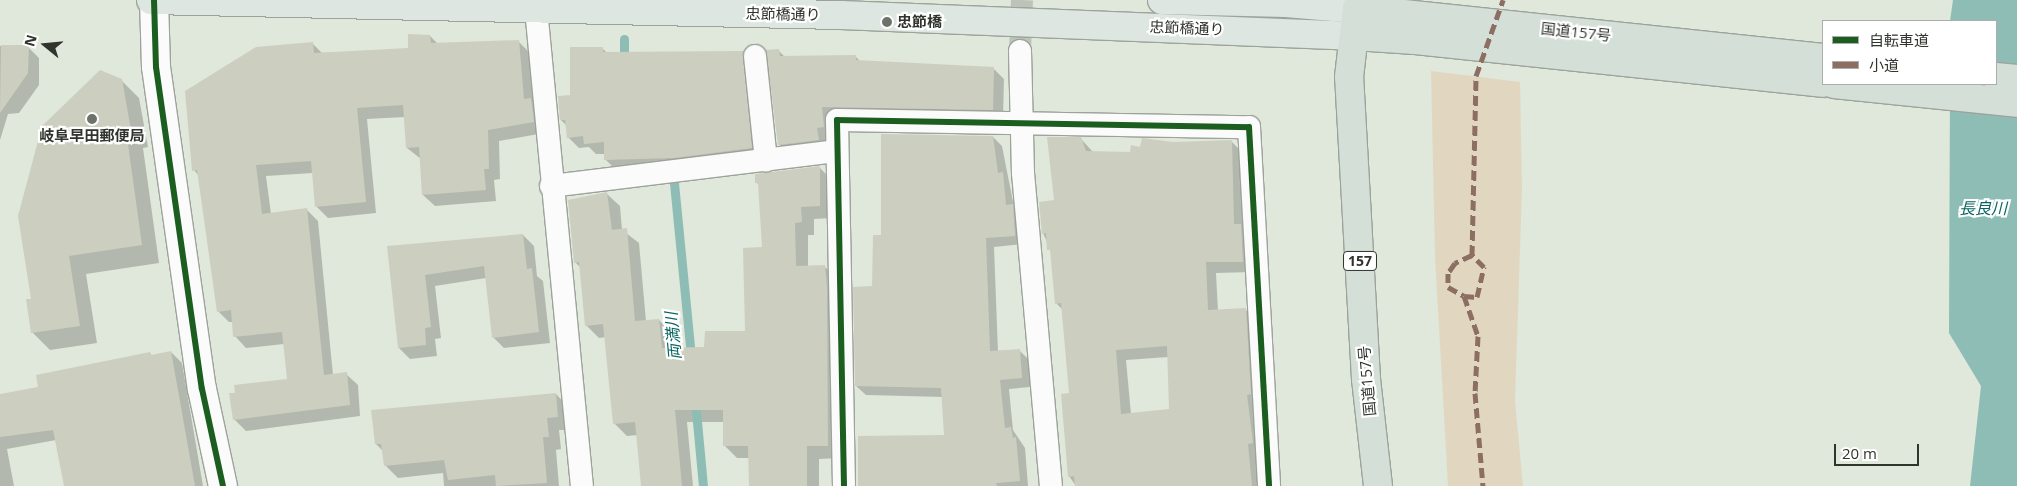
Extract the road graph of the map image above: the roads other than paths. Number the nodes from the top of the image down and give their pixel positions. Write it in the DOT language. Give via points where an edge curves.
graph roads {
  1 [pos="153,0"];
  2 [pos="1162,0"];
  3 [pos="1358,4"];
  4 [pos="536,9"];
  5 [pos="1416,27"];
  6 [pos="1354,36"];
  7 [pos="1020,51"];
  8 [pos="755,56"];
  9 [pos="1822,58"];
  10 [pos="1997,76"];
  11 [pos="2017,79"];
  12 [pos="1822,83"];
  13 [pos="1844,85"];
  14 [pos="2017,103"];
  15 [pos="1021,124"];
  16 [pos="837,152"];
  17 [pos="766,160"];
  18 [pos="551,186"];
  19 [pos="223,486"];
  20 [pos="582,486"];
  21 [pos="844,486"];
  22 [pos="1051,486"];
  23 [pos="1270,486"];
  24 [pos="1378,486"];
  1 -- 4 [label="main road, 忠節橋通り"];
  1 -- 19 [label="street" via="159,86 202,389"];
  2 -- 3 [label="main road, 忠節橋通り"];
  3 -- 5 [label="main road"];
  3 -- 6 [label="highway, 国道157号 / 157"];
  4 -- 6 [label="main road, 忠節橋通り" via="841,16"];
  4 -- 18 [label="street"];
  5 -- 6 [label="highway, 国道157号"];
  5 -- 9 [label="highway, 国道157号"];
  5 -- 12 [label="highway, 国道157号"];
  6 -- 24 [label="highway, 国道157号 / 157" via="1351,106 1366,379"];
  7 -- 15 [label="street"];
  8 -- 17 [label="street"];
  10 -- 11 [label="highway"];
  13 -- 14 [label="highway"];
  15 -- 16 [label="street" via="837,120"];
  15 -- 22 [label="street"];
  15 -- 23 [label="street" via="1249,127"];
  16 -- 17 [label="street"];
  16 -- 21 [label="street"];
  17 -- 18 [label="street"];
  18 -- 20 [label="street"];
}
